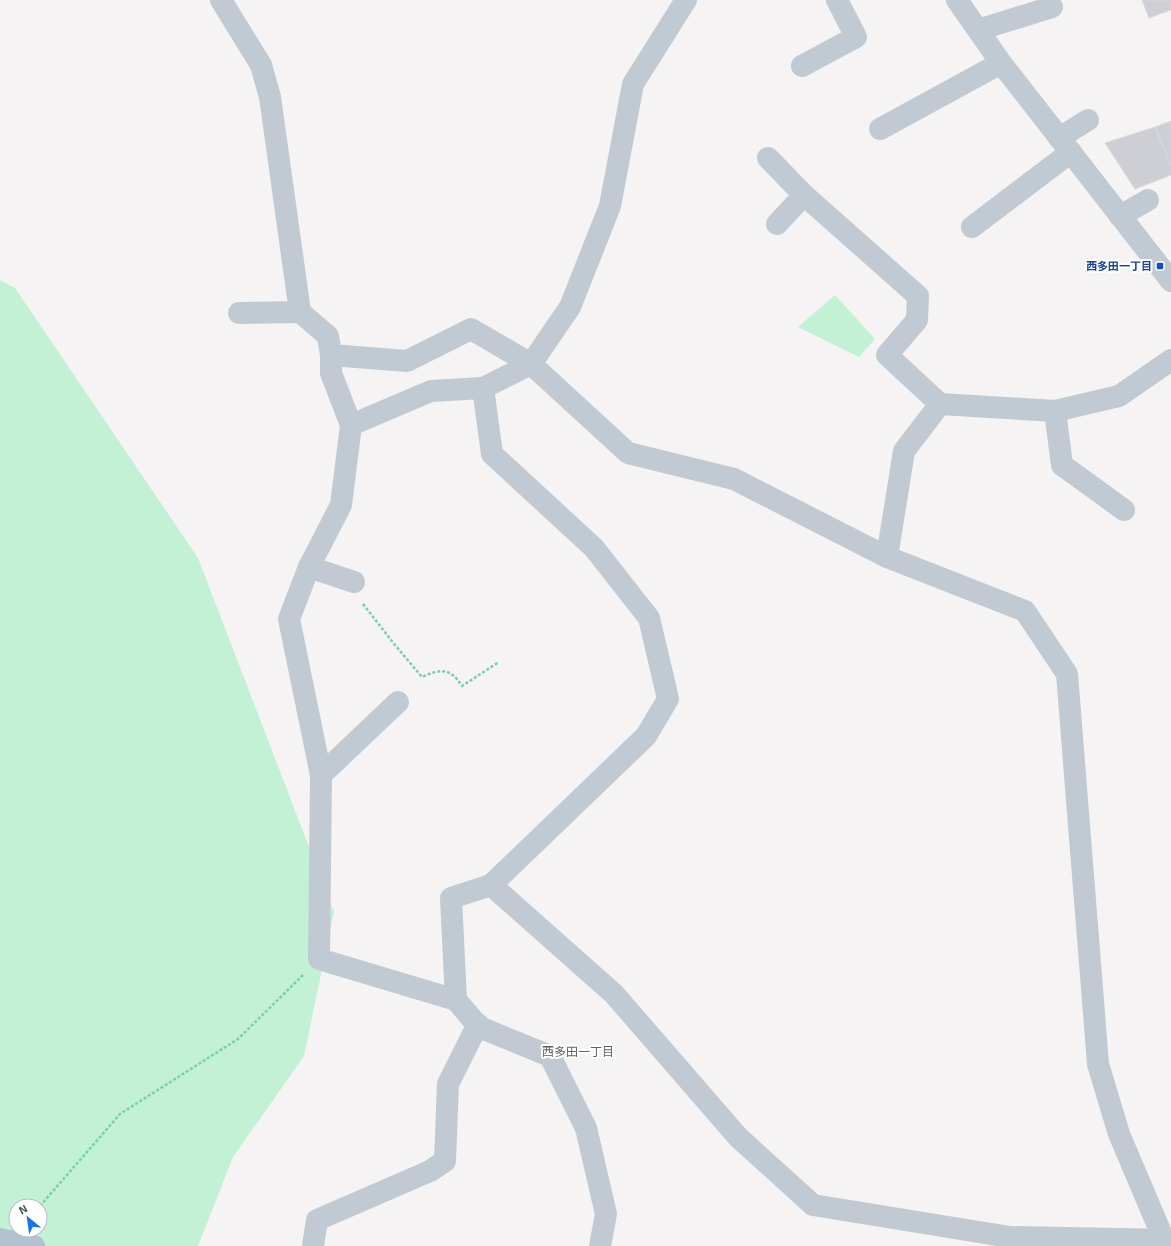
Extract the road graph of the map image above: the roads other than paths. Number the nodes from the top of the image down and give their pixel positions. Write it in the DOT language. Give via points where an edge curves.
graph roads {
  1 [pos="221,0"];
  2 [pos="686,0"];
  3 [pos="837,0"];
  4 [pos="957,0"];
  5 [pos="1052,7"];
  6 [pos="978,30"];
  7 [pos="1001,63"];
  8 [pos="802,66"];
  9 [pos="1088,120"];
  10 [pos="880,129"];
  11 [pos="1065,145"];
  12 [pos="768,158"];
  13 [pos="804,195"];
  14 [pos="1148,200"];
  15 [pos="1120,216"];
  16 [pos="777,224"];
  17 [pos="972,228"];
  18 [pos="1171,280"];
  19 [pos="300,312"];
  20 [pos="239,313"];
  21 [pos="331,355"];
  22 [pos="1171,360"];
  23 [pos="531,364"];
  24 [pos="483,388"];
  25 [pos="940,404"];
  26 [pos="1055,411"];
  27 [pos="351,425"];
  28 [pos="1124,510"];
  29 [pos="887,557"];
  30 [pos="310,567"];
  31 [pos="354,582"];
  32 [pos="398,702"];
  33 [pos="321,775"];
  34 [pos="491,885"];
  35 [pos="456,1000"];
  36 [pos="478,1024"];
  37 [pos="0,1239"];
  38 [pos="1168,1240"];
  39 [pos="34,1246"];
  40 [pos="313,1246"];
  41 [pos="600,1246"];
  1 -- 19 [label="street" via="260,65 270,97"];
  2 -- 23 [label="street" via="633,84 610,206 570,307"];
  3 -- 8 [label="street" via="856,37"];
  4 -- 6 [label="street"];
  5 -- 6 [label="street"];
  6 -- 7 [label="street"];
  7 -- 10 [label="street"];
  7 -- 11 [label="street"];
  9 -- 11 [label="street"];
  11 -- 15 [label="street"];
  11 -- 17 [label="street"];
  12 -- 13 [label="street"];
  13 -- 16 [label="street"];
  13 -- 25 [label="street" via="918,296 917,320 887,355"];
  14 -- 15 [label="street"];
  15 -- 18 [label="street"];
  19 -- 20 [label="street"];
  19 -- 21 [label="street" via="328,336"];
  21 -- 23 [label="street" via="407,361 471,329"];
  21 -- 27 [label="street" via="331,373"];
  22 -- 26 [label="street" via="1119,396"];
  23 -- 24 [label="street"];
  23 -- 29 [label="street" via="628,453 734,479"];
  24 -- 27 [label="street" via="431,391"];
  24 -- 34 [label="street" via="492,454 594,548 649,618 668,699 646,736"];
  25 -- 26 [label="street"];
  25 -- 29 [label="street" via="904,451"];
  26 -- 28 [label="street" via="1062,465"];
  27 -- 30 [label="street" via="341,505"];
  29 -- 38 [label="street" via="1025,611 1067,674 1098,1064 1119,1134"];
  30 -- 31 [label="street"];
  30 -- 33 [label="street" via="289,619"];
  32 -- 33 [label="street"];
  33 -- 35 [label="street" via="319,959"];
  34 -- 35 [label="street" via="450,898"];
  34 -- 38 [label="street" via="614,994 738,1137 813,1206 1010,1236"];
  35 -- 36 [label="street"];
  36 -- 40 [label="street" via="448,1084 445,1161 430,1171 317,1220"];
  36 -- 41 [label="street" via="479,1027 550,1056 586,1128 606,1214"];
  37 -- 39 [label="main road"];
}
